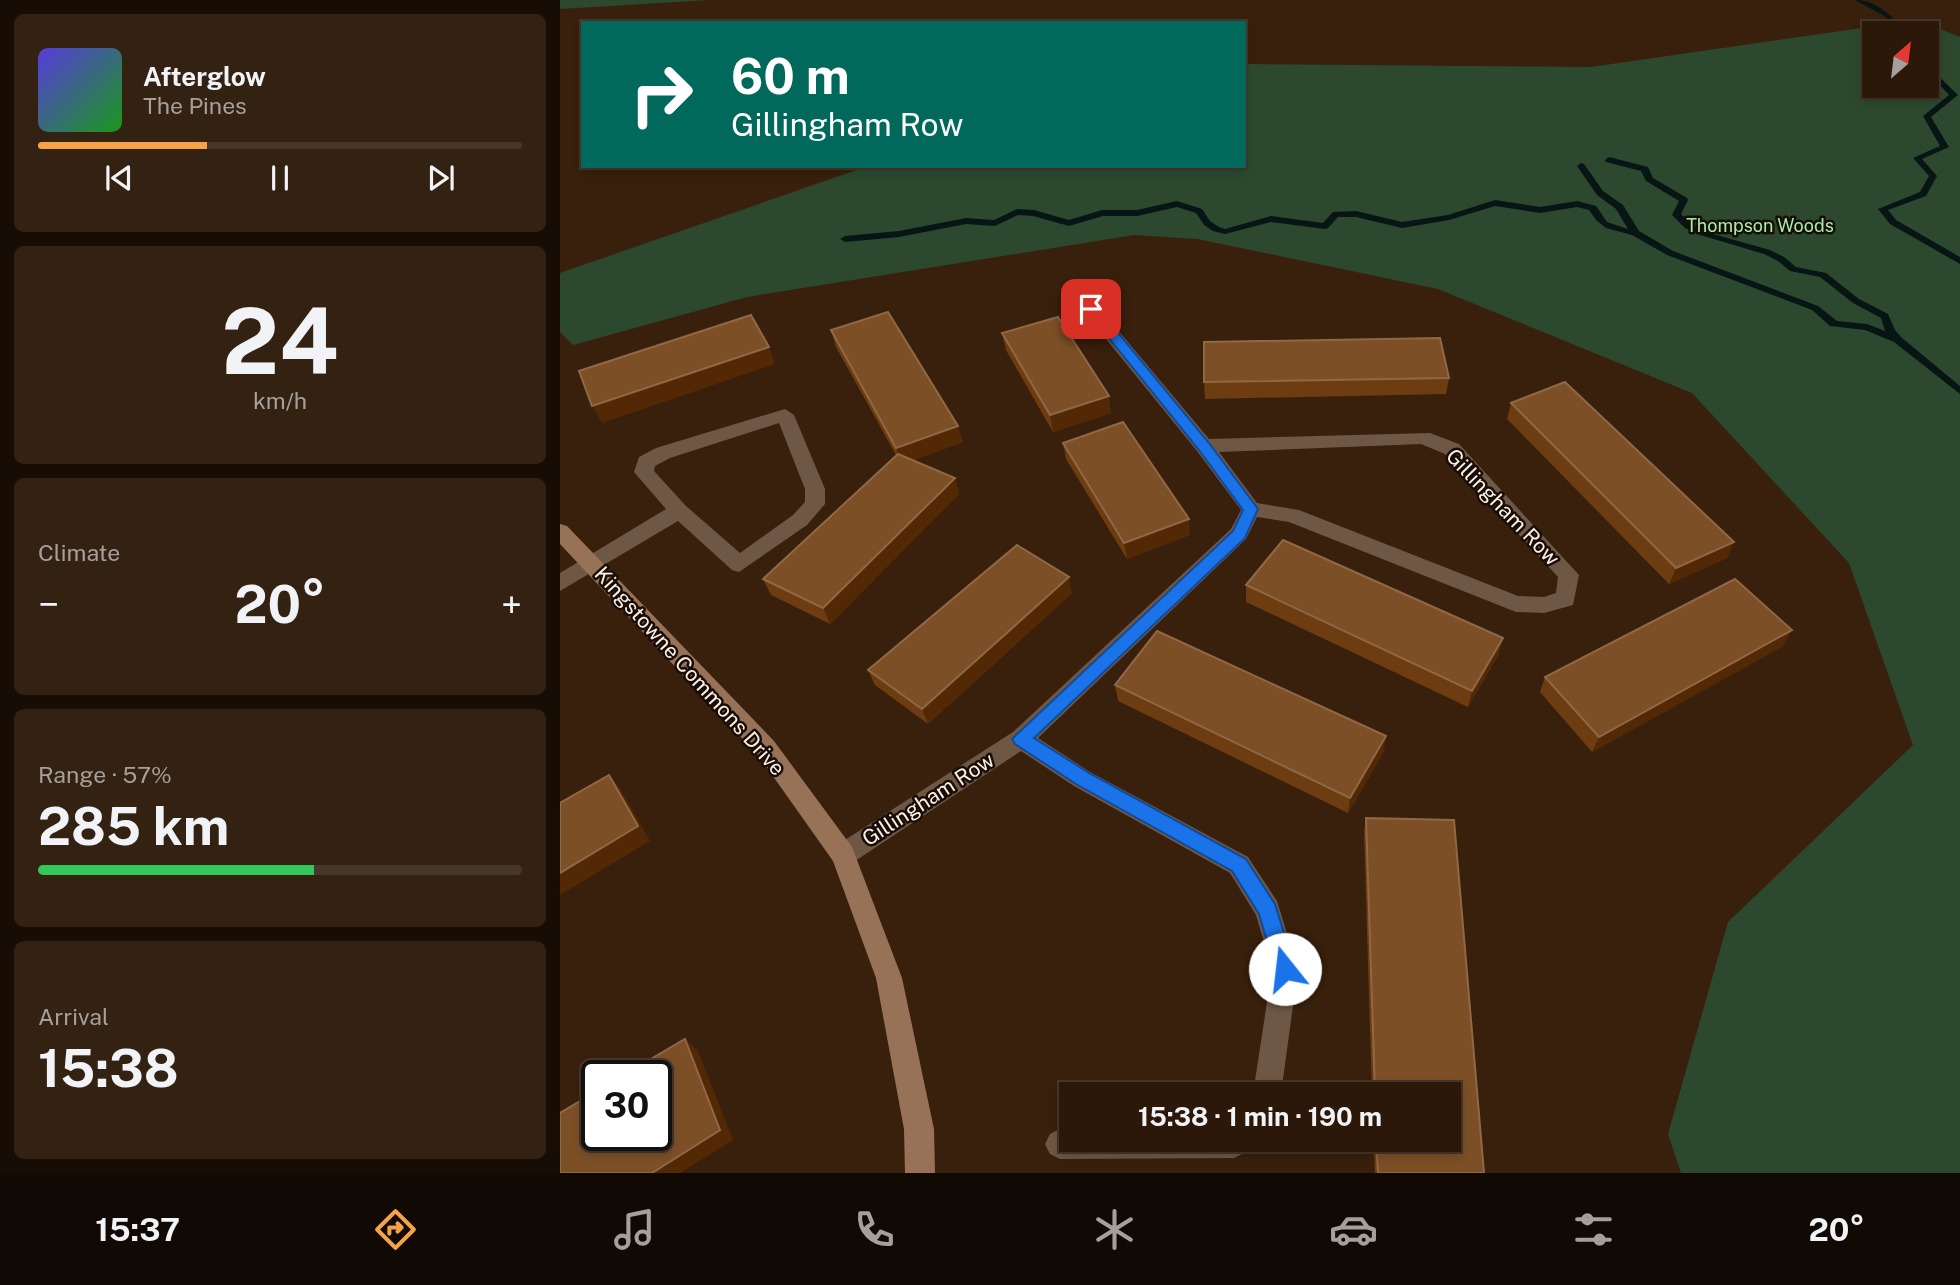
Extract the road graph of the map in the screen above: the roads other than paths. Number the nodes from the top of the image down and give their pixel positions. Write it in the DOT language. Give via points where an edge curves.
graph roads {
  1 [pos="1091,309"];
  2 [pos="1204,446"];
  3 [pos="1251,509"];
  4 [pos="679,511"];
  5 [pos="560,531"];
  6 [pos="592,563"];
  7 [pos="560,583"];
  8 [pos="1021,739"];
  9 [pos="843,855"];
  10 [pos="1269,1082"];
  11 [pos="920,1173"];
  1 -- 2 [label="street"];
  2 -- 3 [label="street"];
  2 -- 3 [label="street, Gillingham Row" via="1423,438 1452,449 1569,575 1566,599 1544,605 1516,604 1292,515"];
  3 -- 8 [label="street, Gillingham Row" via="1239,534"];
  4 -- 4 [label="street" via="738,565 800,520 815,504 815,489 785,415 646,462 644,472"];
  4 -- 6 [label="street"];
  5 -- 6 [label="street, Kingstowne Commons Drive"];
  6 -- 7 [label="street"];
  6 -- 9 [label="street, Kingstowne Commons Drive" via="766,748"];
  8 -- 9 [label="street, Gillingham Row"];
  8 -- 10 [label="street" via="1082,779 1239,865 1268,910 1285,969"];
  9 -- 11 [label="street, Kingstowne Commons Drive" via="889,978 919,1129"];
}
